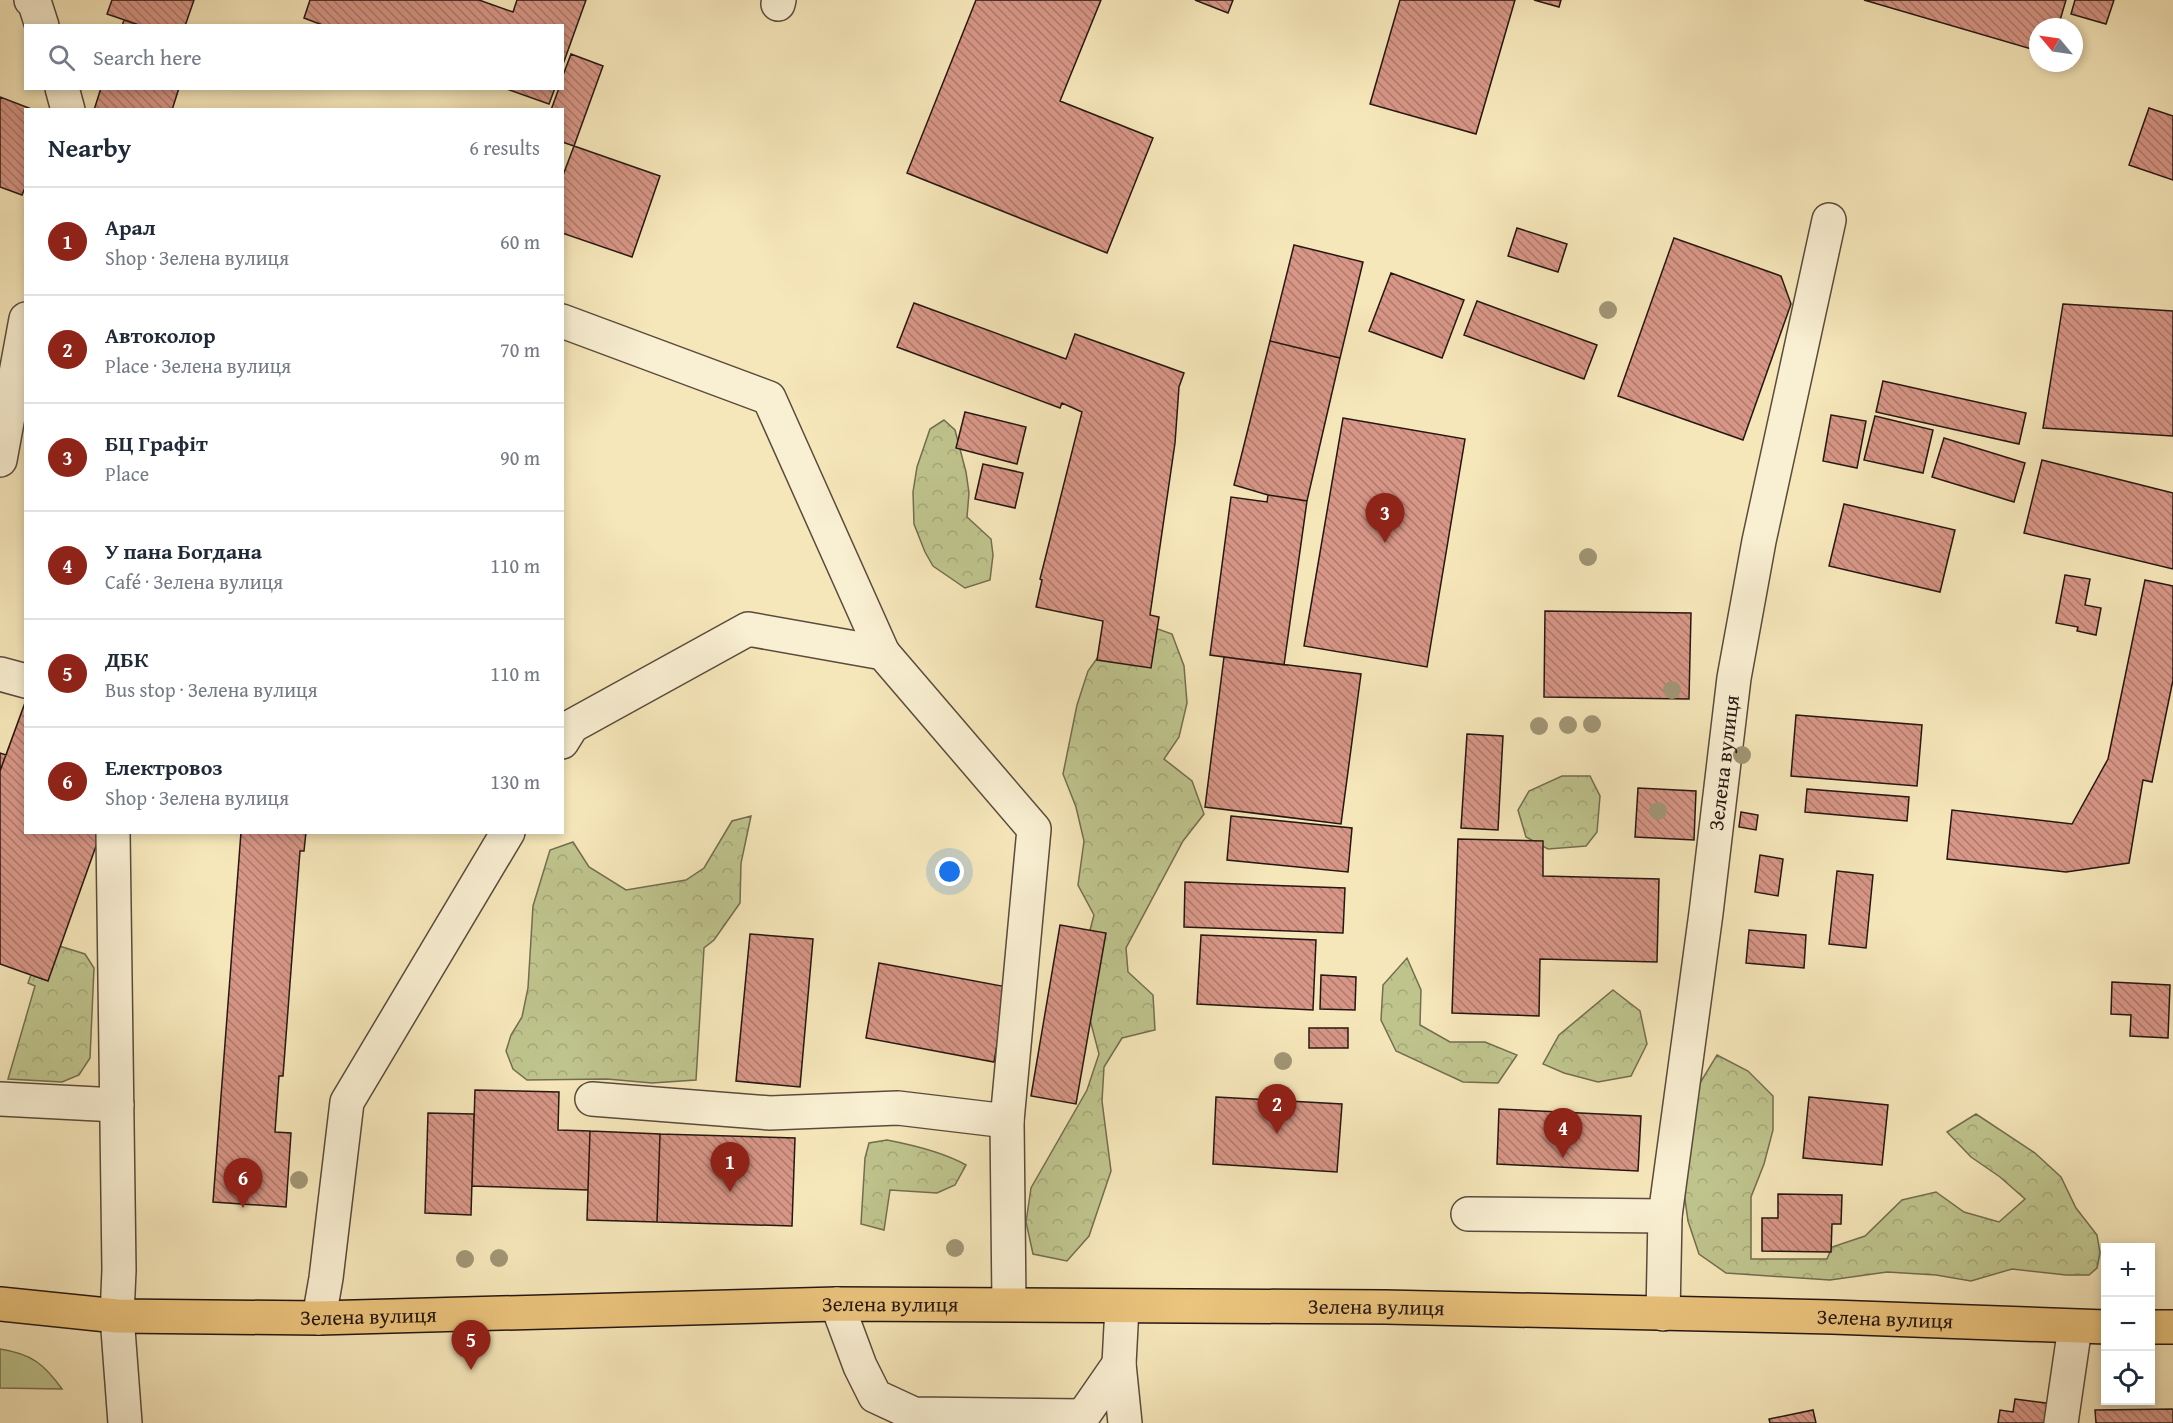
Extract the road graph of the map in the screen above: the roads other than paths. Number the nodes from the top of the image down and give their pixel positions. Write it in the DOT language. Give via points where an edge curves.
graph roads {
  1 [pos="32,0"];
  2 [pos="41,24"];
  3 [pos="63,90"];
  4 [pos="67,108"];
  5 [pos="1829,220"];
  6 [pos="564,322"];
  7 [pos="24,330"];
  8 [pos="0,459"];
  9 [pos="883,653"];
  10 [pos="0,674"];
  11 [pos="24,680"];
  12 [pos="566,729"];
  13 [pos="113,834"];
  14 [pos="507,834"];
  15 [pos="0,1098"];
  16 [pos="592,1099"];
  17 [pos="117,1105"];
  18 [pos="1007,1121"];
  19 [pos="1468,1214"];
  20 [pos="1665,1216"];
  21 [pos="0,1304"];
  22 [pos="837,1304"];
  23 [pos="1009,1304"];
  24 [pos="1122,1307"];
  25 [pos="1663,1314"];
  26 [pos="117,1316"];
  27 [pos="319,1318"];
  28 [pos="2090,1327"];
  29 [pos="2155,1327"];
  30 [pos="2173,1328"];
  31 [pos="1119,1364"];
  32 [pos="125,1423"];
  33 [pos="1125,1423"];
  34 [pos="2061,1423"];
  1 -- 2 [label="lane"];
  3 -- 4 [label="lane"];
  5 -- 20 [label="lane, Зелена вулиця" via="1759,541 1734,678"];
  6 -- 9 [label="lane" via="769,398"];
  7 -- 8 [label="lane"];
  9 -- 12 [label="lane" via="748,629"];
  9 -- 18 [label="lane" via="1034,829"];
  10 -- 11 [label="lane"];
  13 -- 17 [label="lane"];
  14 -- 27 [label="lane" via="347,1102"];
  15 -- 17 [label="lane"];
  16 -- 18 [label="lane" via="770,1113 898,1108"];
  17 -- 26 [label="lane"];
  18 -- 23 [label="lane"];
  19 -- 20 [label="lane"];
  20 -- 25 [label="lane, Зелена вулиця"];
  21 -- 26 [label="main road, Зелена вулиця"];
  22 -- 23 [label="main road, Зелена вулиця"];
  22 -- 27 [label="main road, Зелена вулиця"];
  22 -- 31 [label="lane" via="875,1396 914,1414 1083,1416"];
  23 -- 24 [label="main road, Зелена вулиця"];
  24 -- 25 [label="main road, Зелена вулиця" via="1384,1307"];
  24 -- 31 [label="lane"];
  25 -- 28 [label="main road, Зелена вулиця"];
  26 -- 27 [label="main road, Зелена вулиця"];
  26 -- 32 [label="lane"];
  28 -- 34 [label="lane"];
  29 -- 30 [label="main road"];
  31 -- 33 [label="lane"];
}
